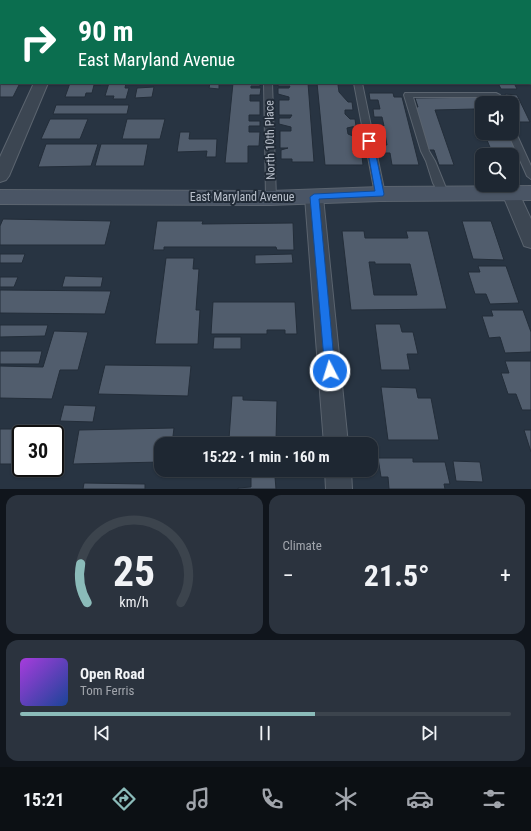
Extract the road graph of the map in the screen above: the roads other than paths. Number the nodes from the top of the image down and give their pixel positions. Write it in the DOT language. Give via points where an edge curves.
graph roads {
  1 [pos="41,84"];
  2 [pos="268,84"];
  3 [pos="358,84"];
  4 [pos="496,96"];
  5 [pos="515,140"];
  6 [pos="0,176"];
  7 [pos="531,176"];
  8 [pos="442,193"];
  9 [pos="511,193"];
  10 [pos="531,193"];
  11 [pos="380,194"];
  12 [pos="0,197"];
  13 [pos="314,197"];
  14 [pos="271,198"];
  15 [pos="531,241"];
  16 [pos="335,437"];
  17 [pos="338,477"];
  18 [pos="339,489"];
  1 -- 6 [label="street"];
  2 -- 14 [label="lane, North 10th Place"];
  3 -- 11 [label="lane"];
  4 -- 8 [label="lane" via="408,95 425,151"];
  5 -- 7 [label="lane"];
  8 -- 9 [label="street, East Maryland Avenue"];
  8 -- 11 [label="street, East Maryland Avenue"];
  9 -- 10 [label="street, East Maryland Avenue"];
  9 -- 15 [label="street"];
  11 -- 13 [label="street, East Maryland Avenue"];
  12 -- 14 [label="street, East Maryland Avenue"];
  13 -- 14 [label="street, East Maryland Avenue"];
  13 -- 16 [label="street"];
  17 -- 18 [label="street"];
}
